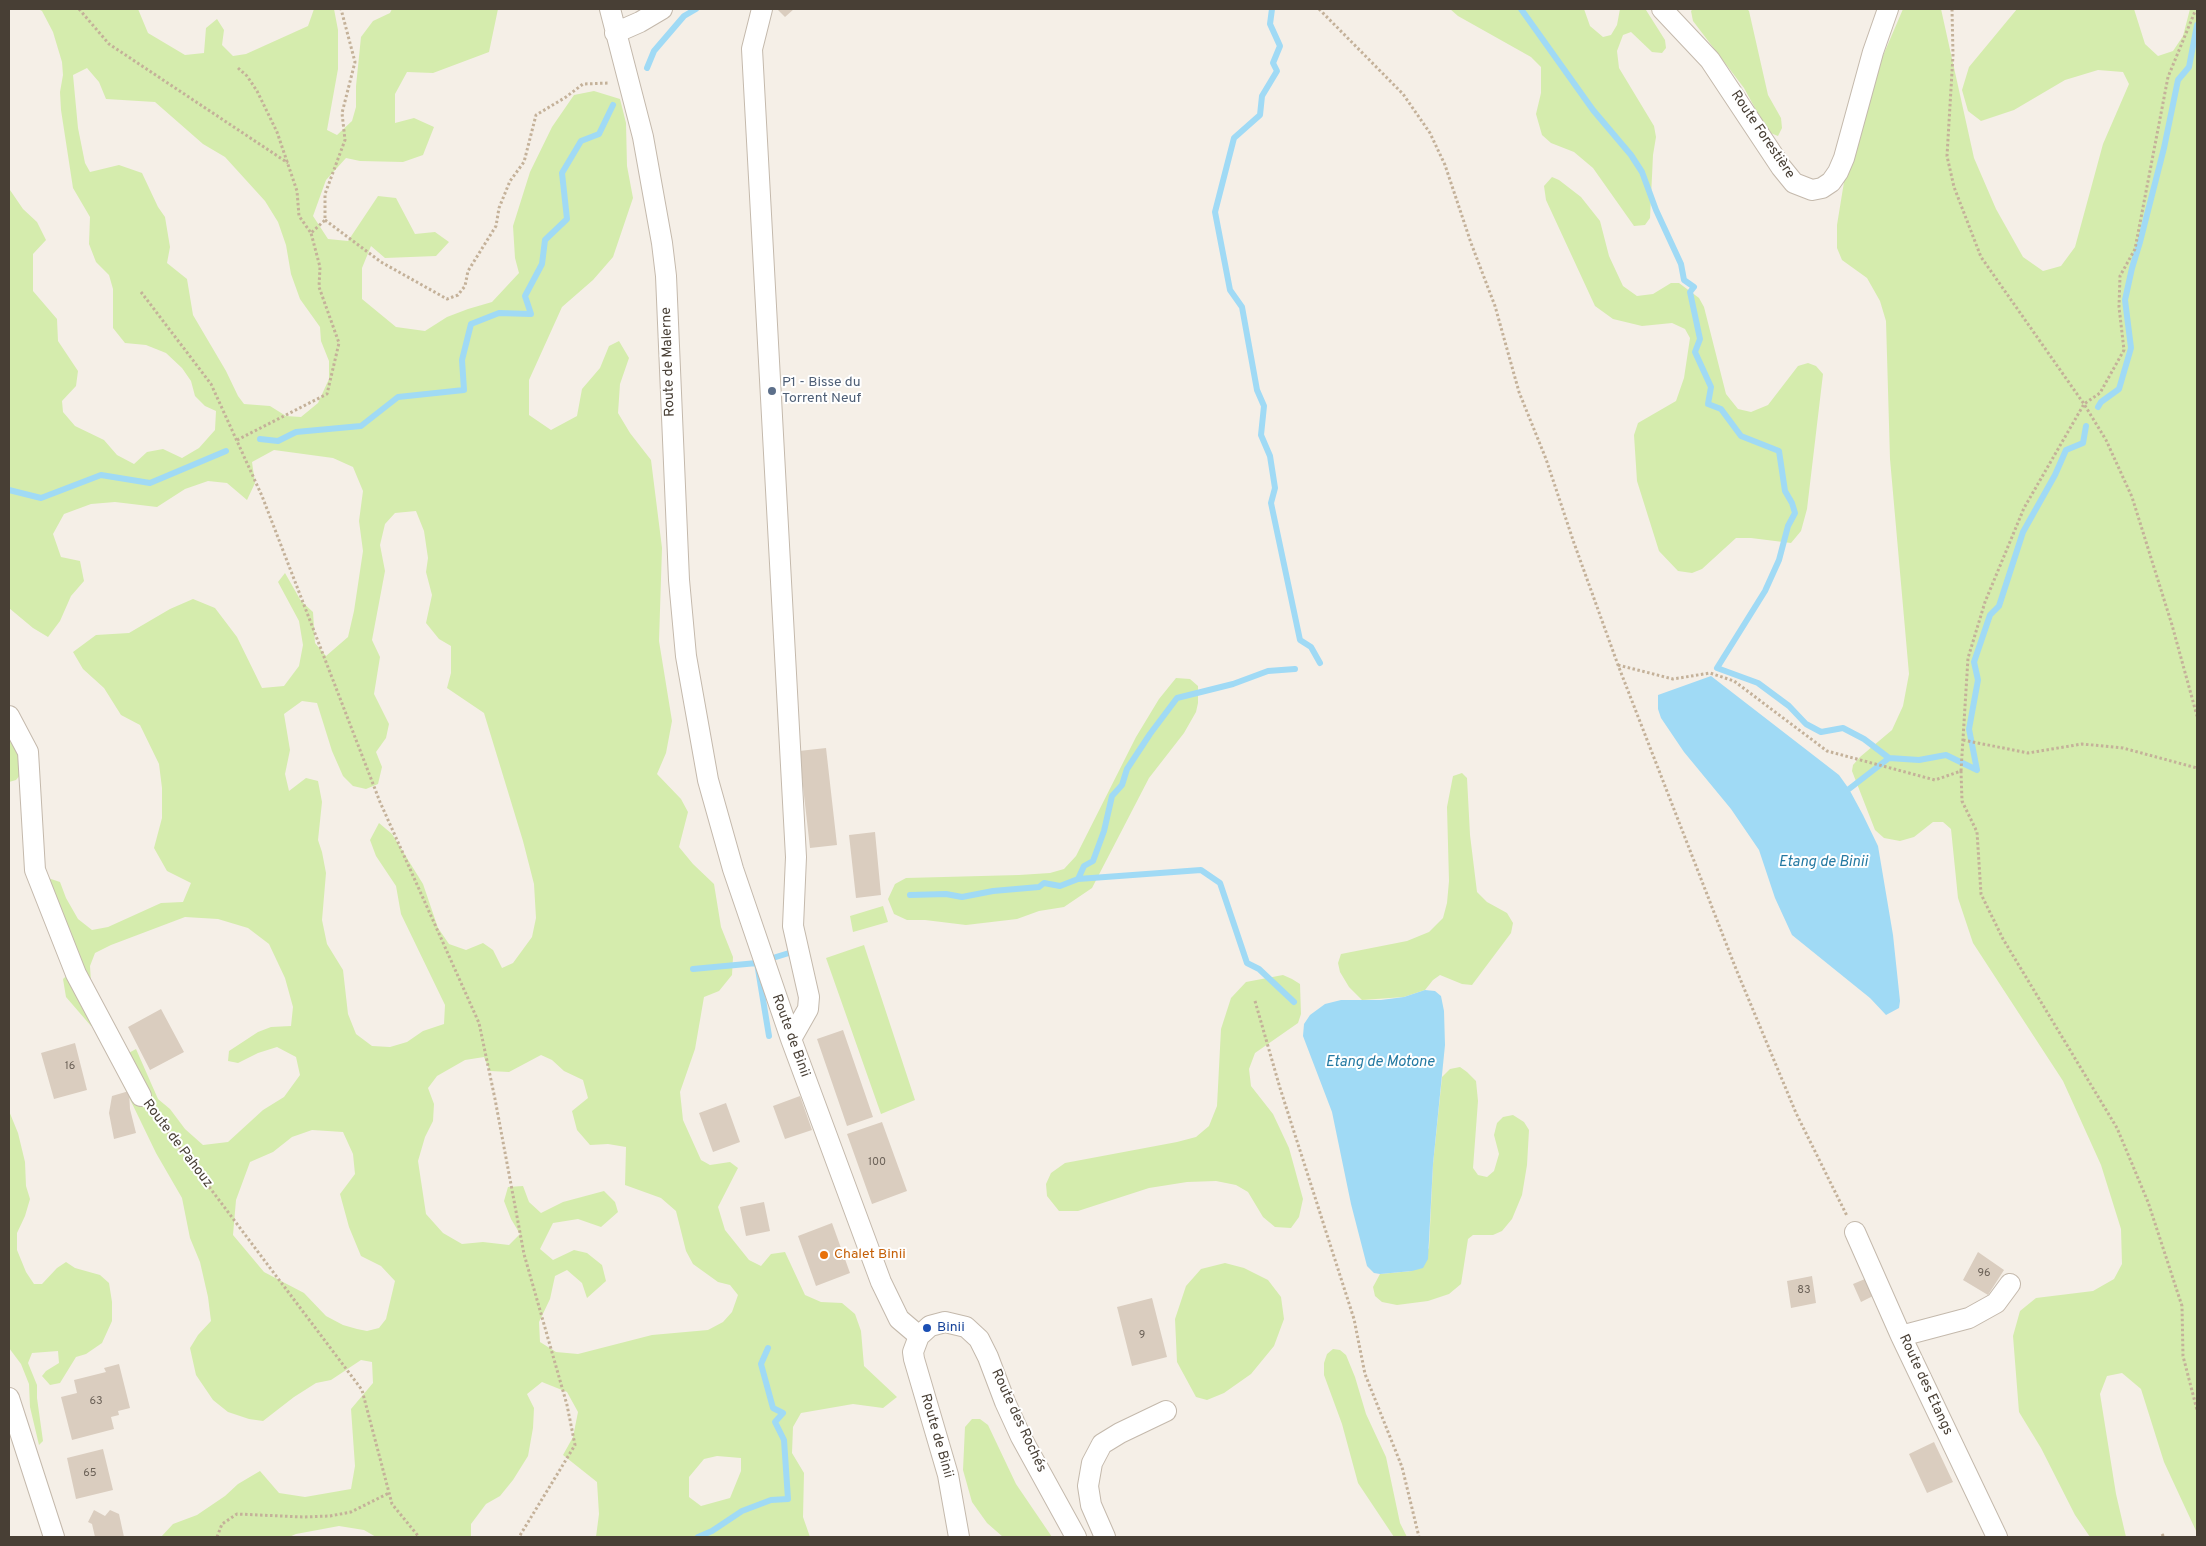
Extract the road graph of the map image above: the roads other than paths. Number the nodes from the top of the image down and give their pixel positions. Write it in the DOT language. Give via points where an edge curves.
graph roads {
  1 [pos="610,9"];
  2 [pos="662,9"];
  3 [pos="762,9"];
  4 [pos="1662,9"];
  5 [pos="1888,9"];
  6 [pos="615,33"];
  7 [pos="9,716"];
  8 [pos="696,720"];
  9 [pos="791,1039"];
  10 [pos="141,1096"];
  11 [pos="1855,1232"];
  12 [pos="2010,1284"];
  13 [pos="920,1336"];
  14 [pos="1902,1336"];
  15 [pos="9,1398"];
  16 [pos="1166,1411"];
  17 [pos="54,1537"];
  18 [pos="959,1537"];
  19 [pos="1076,1537"];
  20 [pos="1105,1537"];
  21 [pos="1997,1537"];
  1 -- 6 [label="street, Route de Malerne"];
  2 -- 6 [label="street"];
  3 -- 9 [label="street" via="752,49 796,857 793,926 809,998 808,1009"];
  4 -- 5 [label="street, Route Forestière" via="1710,60 1781,168 1794,182 1812,190 1830,182 1844,158"];
  6 -- 8 [label="street, Route de Malerne" via="654,190 665,268 679,580"];
  7 -- 10 [label="street, Route de Pahouz" via="28,752 35,870 76,974"];
  8 -- 9 [label="street, Route de Binii" via="719,826"];
  9 -- 13 [label="street, Route de Binii" via="881,1282 899,1318"];
  11 -- 14 [label="street, Route des Etangs"];
  12 -- 14 [label="street" via="1996,1303 1969,1318"];
  13 -- 18 [label="street, Route de Binii" via="914,1360 946,1468"];
  13 -- 19 [label="street, Route des Rochés" via="930,1326 946,1322 966,1327 978,1339 1005,1402"];
  14 -- 21 [label="street, Route des Etangs"];
  15 -- 17 [label="street"];
  16 -- 20 [label="street" via="1102,1444 1092,1463 1088,1486 1091,1505"];
}
